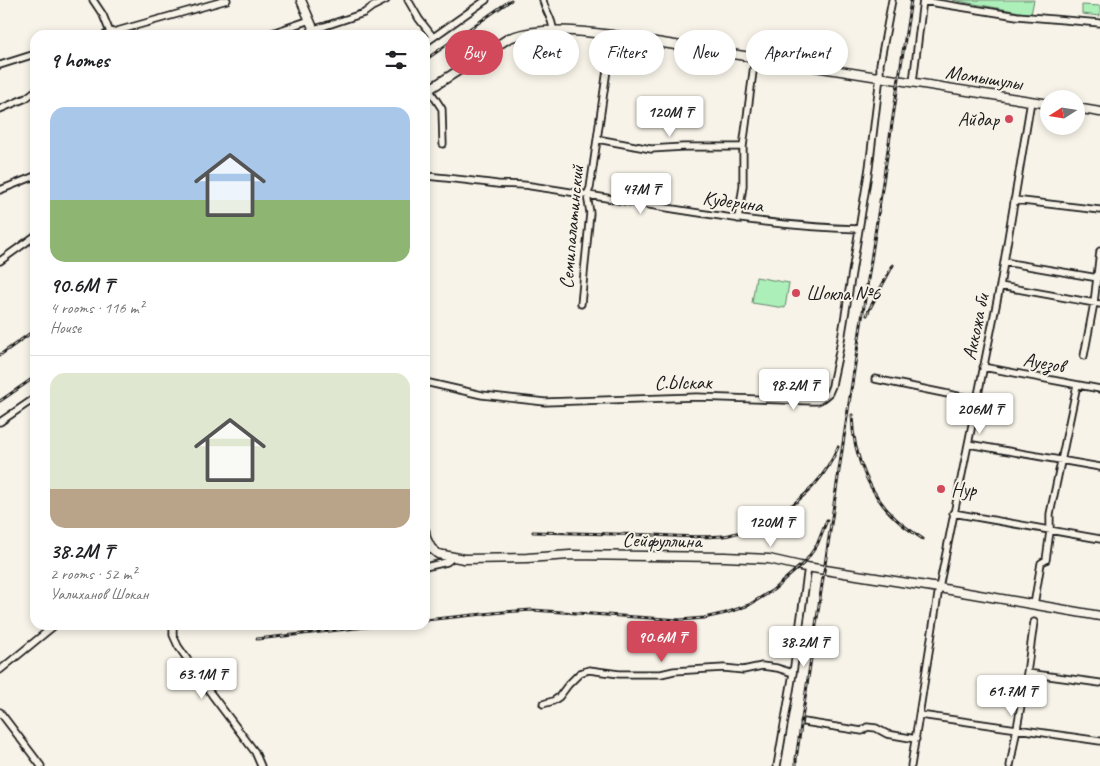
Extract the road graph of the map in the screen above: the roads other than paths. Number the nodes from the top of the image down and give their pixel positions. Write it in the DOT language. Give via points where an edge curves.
graph roads {
  1 [pos="93,0"];
  2 [pos="227,0"];
  3 [pos="301,0"];
  4 [pos="386,0"];
  5 [pos="408,0"];
  6 [pos="486,0"];
  7 [pos="543,0"];
  8 [pos="892,0"];
  9 [pos="923,1"];
  10 [pos="310,20"];
  11 [pos="1100,23"];
  12 [pos="108,30"];
  13 [pos="123,30"];
  14 [pos="281,30"];
  15 [pos="314,30"];
  16 [pos="318,30"];
  17 [pos="427,30"];
  18 [pos="554,30"];
  19 [pos="430,34"];
  20 [pos="432,37"];
  21 [pos="513,37"];
  22 [pos="664,43"];
  23 [pos="30,56"];
  24 [pos="746,57"];
  25 [pos="0,65"];
  26 [pos="848,72"];
  27 [pos="606,75"];
  28 [pos="753,75"];
  29 [pos="880,76"];
  30 [pos="913,82"];
  31 [pos="430,89"];
  32 [pos="30,95"];
  33 [pos="430,95"];
  34 [pos="1032,101"];
  35 [pos="1040,102"];
  36 [pos="0,110"];
  37 [pos="1085,110"];
  38 [pos="1100,112"];
  39 [pos="596,139"];
  40 [pos="443,144"];
  41 [pos="743,147"];
  42 [pos="430,177"];
  43 [pos="30,178"];
  44 [pos="0,190"];
  45 [pos="587,195"];
  46 [pos="1014,200"];
  47 [pos="1100,210"];
  48 [pos="738,219"];
  49 [pos="859,229"];
  50 [pos="30,240"];
  51 [pos="1100,251"];
  52 [pos="0,261"];
  53 [pos="1004,262"];
  54 [pos="1098,278"];
  55 [pos="1000,286"];
  56 [pos="580,304"];
  57 [pos="1097,304"];
  58 [pos="1084,356"];
  59 [pos="983,368"];
  60 [pos="874,380"];
  61 [pos="430,383"];
  62 [pos="1077,384"];
  63 [pos="1100,389"];
  64 [pos="977,400"];
  65 [pos="30,401"];
  66 [pos="0,422"];
  67 [pos="968,444"];
  68 [pos="1061,461"];
  69 [pos="1100,467"];
  70 [pos="953,513"];
  71 [pos="1050,531"];
  72 [pos="1100,539"];
  73 [pos="430,548"];
  74 [pos="452,558"];
  75 [pos="430,566"];
  76 [pos="808,567"];
  77 [pos="939,588"];
  78 [pos="1034,605"];
  79 [pos="1100,616"];
  80 [pos="1034,622"];
  81 [pos="49,630"];
  82 [pos="173,630"];
  83 [pos="0,670"];
  84 [pos="793,673"];
  85 [pos="1027,673"];
  86 [pos="1100,683"];
  87 [pos="543,704"];
  88 [pos="0,712"];
  89 [pos="920,715"];
  90 [pos="804,722"];
  91 [pos="1016,728"];
  92 [pos="916,739"];
  93 [pos="1100,741"];
  94 [pos="41,766"];
  95 [pos="262,766"];
  96 [pos="777,766"];
  97 [pos="911,766"];
  98 [pos="1010,766"];
  1 -- 12 [label="street"];
  2 -- 13 [label="street"];
  3 -- 10 [label="main road"];
  4 -- 16 [label="street" via="364,13"];
  5 -- 17 [label="street"];
  6 -- 20 [label="street"];
  7 -- 18 [label="street"];
  8 -- 29 [label="street, С.Ыскак"];
  9 -- 11 [label="street" via="1017,16"];
  9 -- 30 [label="street"];
  10 -- 14 [label="street"];
  10 -- 15 [label="main road"];
  19 -- 20 [label="street"];
  21 -- 31 [label="main road, Момышулы"];
  22 -- 24 [label="main road, Момышулы"];
  23 -- 25 [label="street"];
  26 -- 29 [label="main road, Момышулы"];
  27 -- 39 [label="street, Семипалатинский"];
  28 -- 41 [label="street"];
  29 -- 30 [label="main road, Момышулы"];
  29 -- 49 [label="street, С.Ыскак"];
  30 -- 34 [label="main road, Момышулы"];
  32 -- 36 [label="street"];
  33 -- 40 [label="street" via="442,109"];
  34 -- 35 [label="main road, Момышулы"];
  34 -- 46 [label="street, Аккожа би"];
  37 -- 38 [label="main road"];
  39 -- 41 [label="street" via="651,149"];
  39 -- 45 [label="street, Семипалатинский"];
  41 -- 48 [label="street" via="743,186"];
  42 -- 45 [label="street, Кудерина"];
  43 -- 44 [label="street"];
  45 -- 48 [label="street, Кудерина"];
  45 -- 56 [label="street, Семипалатинский" via="590,213"];
  46 -- 47 [label="street"];
  46 -- 53 [label="street, Аккожа би"];
  48 -- 49 [label="street, Кудерина"];
  49 -- 61 [label="street, С.Ыскак" via="832,386 829,393 818,401 692,397 545,402 482,395"];
  50 -- 52 [label="street"];
  51 -- 54 [label="street"];
  53 -- 54 [label="street"];
  53 -- 55 [label="street, Аккожа би"];
  54 -- 57 [label="street"];
  55 -- 57 [label="street"];
  55 -- 59 [label="street, Аккожа би"];
  57 -- 58 [label="street"];
  59 -- 62 [label="street, Ауезов"];
  59 -- 64 [label="street, Аккожа би"];
  60 -- 64 [label="street"];
  62 -- 63 [label="street, Ауезов"];
  62 -- 68 [label="street"];
  64 -- 67 [label="street, Аккожа би"];
  65 -- 66 [label="street"];
  67 -- 68 [label="street"];
  67 -- 70 [label="street, Аккожа би"];
  68 -- 69 [label="street"];
  68 -- 71 [label="street" via="1050,514"];
  70 -- 71 [label="street"];
  70 -- 77 [label="street, Аккожа би"];
  71 -- 72 [label="street"];
  71 -- 78 [label="street"];
  73 -- 74 [label="main road, Сейфуллина"];
  74 -- 75 [label="street"];
  74 -- 76 [label="main road, Сейфуллина" via="570,555 733,557 769,559"];
  76 -- 77 [label="main road, Сейфуллина"];
  76 -- 84 [label="street"];
  77 -- 78 [label="main road, Сейфуллина"];
  77 -- 89 [label="street, Аккожа би"];
  78 -- 79 [label="main road, Сейфуллина"];
  80 -- 85 [label="street"];
  81 -- 83 [label="street"];
  82 -- 95 [label="street" via="178,646"];
  84 -- 87 [label="street" via="762,666 743,670 724,668 660,674 589,670 580,673 559,697"];
  84 -- 96 [label="street"];
  85 -- 86 [label="street"];
  85 -- 91 [label="street"];
  88 -- 94 [label="street"];
  89 -- 91 [label="street"];
  89 -- 92 [label="street, Аккожа би"];
  90 -- 92 [label="street" via="862,731 867,727 876,728 887,734"];
  91 -- 93 [label="street"];
  91 -- 98 [label="street"];
  92 -- 97 [label="street, Аккожа би"];
}
